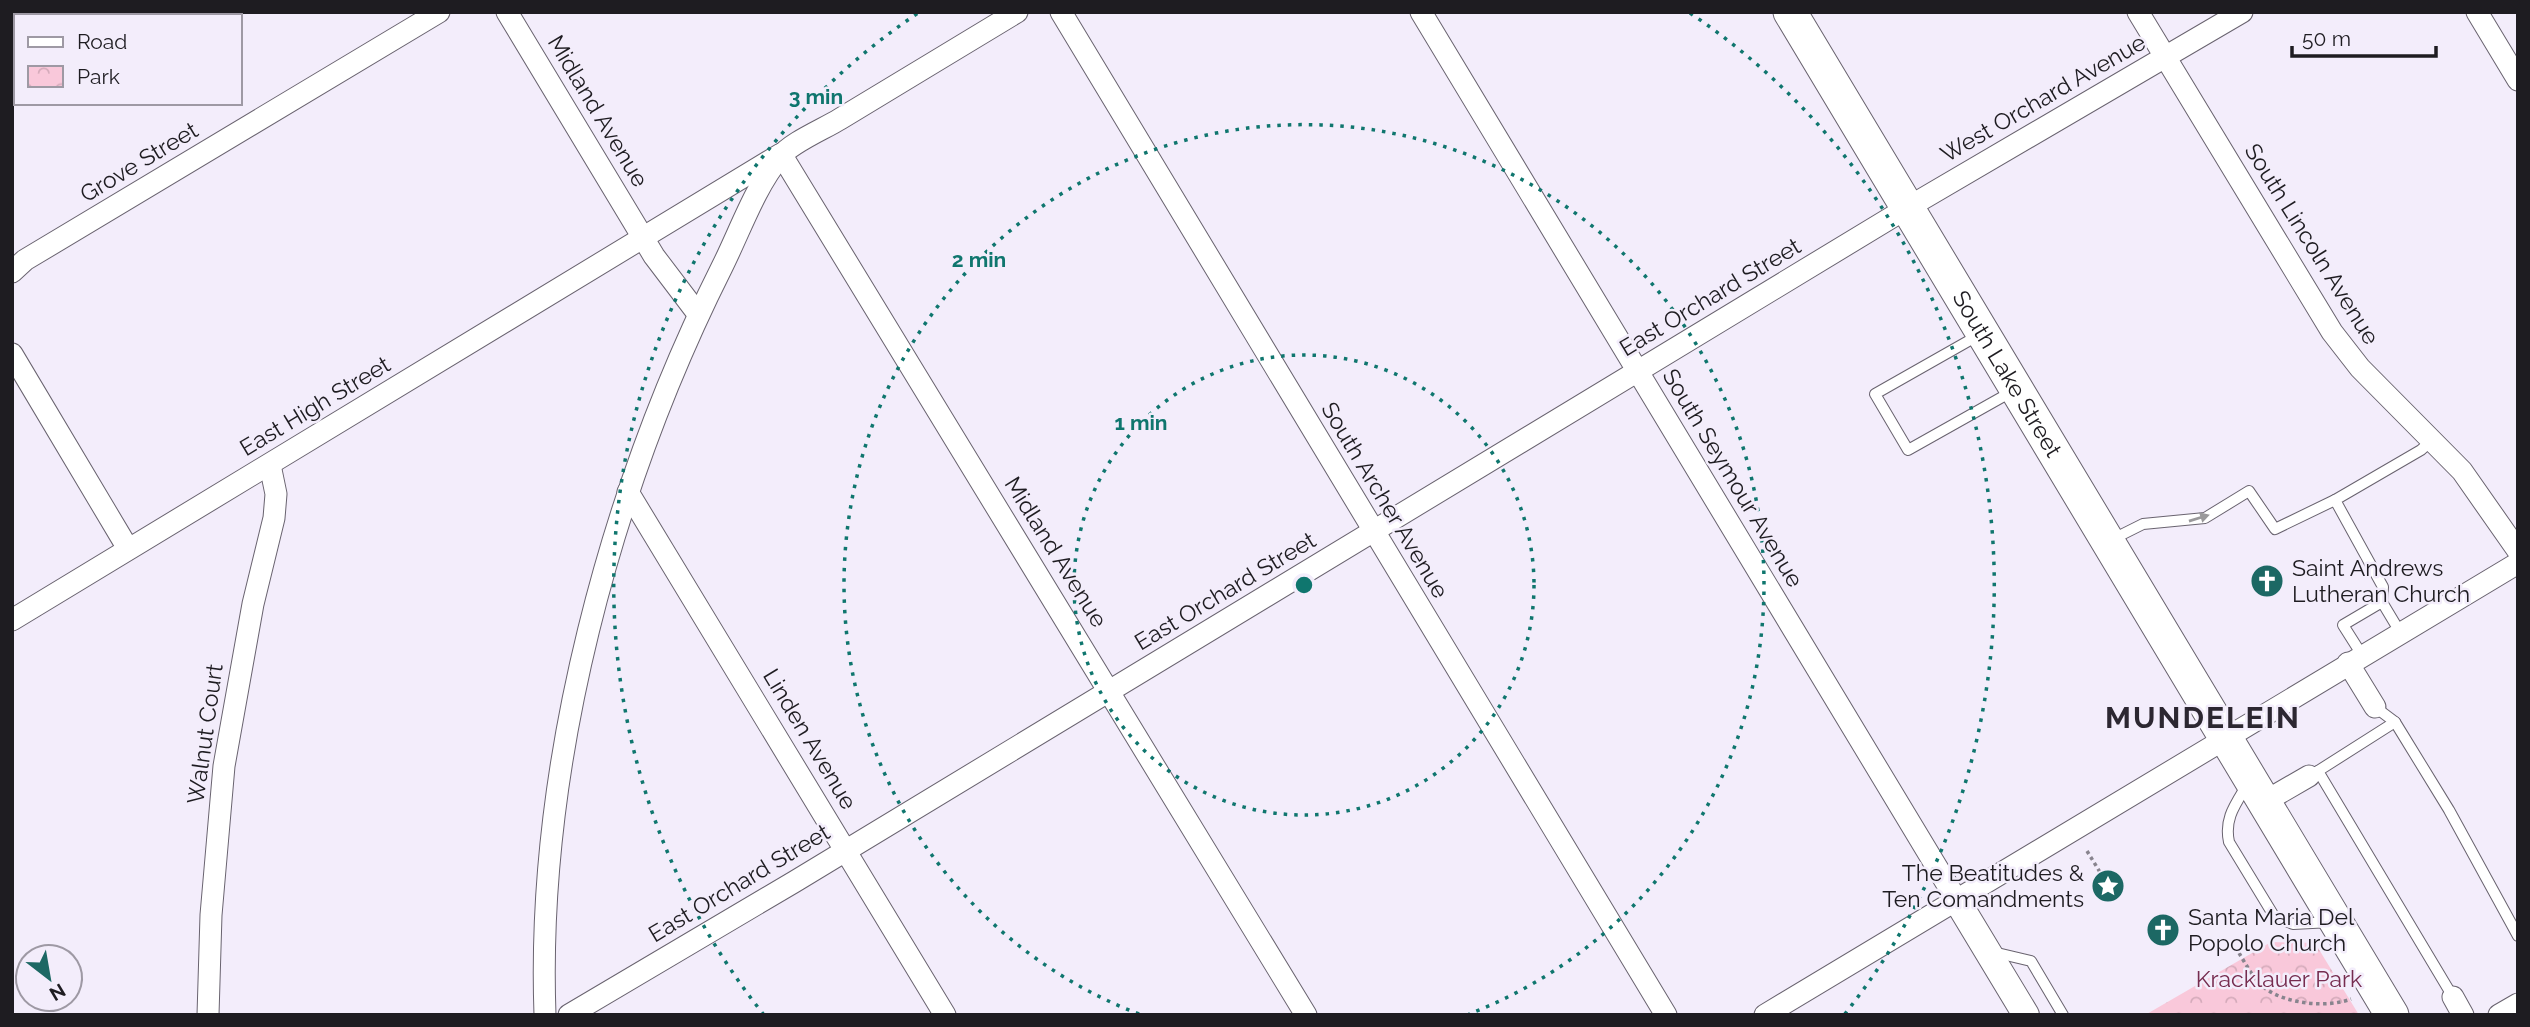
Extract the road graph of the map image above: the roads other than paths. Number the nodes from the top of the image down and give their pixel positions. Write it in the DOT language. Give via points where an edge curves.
graph roads {
  1 [pos="439,12"];
  2 [pos="508,12"];
  3 [pos="1017,12"];
  4 [pos="1060,12"];
  5 [pos="1421,12"];
  6 [pos="1790,12"];
  7 [pos="2138,12"];
  8 [pos="2242,12"];
  9 [pos="2477,12"];
  10 [pos="2166,57"];
  11 [pos="2518,80"];
  12 [pos="781,154"];
  13 [pos="1907,208"];
  14 [pos="644,237"];
  15 [pos="12,272"];
  16 [pos="698,314"];
  17 [pos="1982,334"];
  18 [pos="12,354"];
  19 [pos="1639,372"];
  20 [pos="2015,389"];
  21 [pos="2431,441"];
  22 [pos="270,464"];
  23 [pos="628,492"];
  24 [pos="2335,500"];
  25 [pos="1374,532"];
  26 [pos="2107,542"];
  27 [pos="127,547"];
  28 [pos="2518,551"];
  29 [pos="2518,563"];
  30 [pos="2382,602"];
  31 [pos="12,620"];
  32 [pos="2400,632"];
  33 [pos="2355,659"];
  34 [pos="1111,690"];
  35 [pos="2375,707"];
  36 [pos="2395,722"];
  37 [pos="2224,737"];
  38 [pos="2314,773"];
  39 [pos="2257,791"];
  40 [pos="845,849"];
  41 [pos="1956,899"];
  42 [pos="2336,922"];
  43 [pos="2518,936"];
  44 [pos="1988,951"];
  45 [pos="2518,1004"];
  46 [pos="2458,1006"];
  47 [pos="208,1015"];
  48 [pos="545,1015"];
  49 [pos="569,1015"];
  50 [pos="945,1015"];
  51 [pos="1306,1015"];
  52 [pos="1666,1015"];
  53 [pos="1765,1015"];
  54 [pos="2026,1015"];
  55 [pos="2063,1015"];
  56 [pos="2392,1015"];
  57 [pos="2499,1015"];
  1 -- 15 [label="street, Grove Street"];
  2 -- 14 [label="street, Midland Avenue"];
  3 -- 12 [label="street, East High Street"];
  4 -- 25 [label="street, South Archer Avenue"];
  5 -- 19 [label="street, South Seymour Avenue"];
  6 -- 13 [label="main road, South Lake Street"];
  7 -- 10 [label="street, South Lincoln Avenue"];
  8 -- 10 [label="street, West Orchard Avenue"];
  9 -- 11 [label="street"];
  10 -- 13 [label="street, West Orchard Avenue"];
  10 -- 21 [label="street, South Lincoln Avenue" via="2332,332"];
  12 -- 14 [label="street, East High Street"];
  12 -- 16 [label="street"];
  12 -- 34 [label="street, Midland Avenue"];
  13 -- 17 [label="main road, South Lake Street"];
  13 -- 19 [label="street, East Orchard Street"];
  14 -- 16 [label="street, Midland Avenue" via="678,292"];
  14 -- 22 [label="street, East High Street"];
  16 -- 23 [label="street"];
  17 -- 20 [label="main road, South Lake Street"];
  17 -- 20 [label="lane" via="1875,394 1908,450"];
  18 -- 27 [label="street"];
  19 -- 25 [label="street, East Orchard Street"];
  19 -- 41 [label="street, South Seymour Avenue"];
  20 -- 26 [label="main road, South Lake Street"];
  21 -- 24 [label="lane"];
  21 -- 28 [label="street, South Lincoln Avenue" via="2488,504"];
  22 -- 27 [label="street, East High Street"];
  22 -- 47 [label="street, Walnut Court" via="276,494 274,518 224,766"];
  23 -- 40 [label="street, Linden Avenue"];
  23 -- 48 [label="street" via="573,704 548,882"];
  26 -- 24 [label="lane, one-way" via="2143,524 2195,521 2249,491 2275,528"];
  24 -- 30 [label="lane" via="2383,587"];
  25 -- 34 [label="street, East Orchard Street"];
  25 -- 52 [label="street, South Archer Avenue"];
  26 -- 37 [label="main road, South Lake Street"];
  27 -- 31 [label="street, East High Street"];
  29 -- 32 [label="street"];
  30 -- 32 [label="lane"];
  30 -- 33 [label="lane" via="2343,625"];
  32 -- 33 [label="street"];
  33 -- 35 [label="street"];
  33 -- 37 [label="street"];
  34 -- 40 [label="street, East Orchard Street"];
  34 -- 51 [label="street, Midland Avenue"];
  35 -- 36 [label="lane"];
  36 -- 38 [label="lane"];
  36 -- 43 [label="lane"];
  37 -- 39 [label="main road, South Lake Street"];
  37 -- 41 [label="street"];
  38 -- 39 [label="street"];
  38 -- 46 [label="lane"];
  39 -- 42 [label="main road, South Lake Street"];
  39 -- 42 [label="lane" via="2229,816 2229,842 2274,916 2293,924"];
  40 -- 49 [label="street, East Orchard Street"];
  40 -- 50 [label="street, Linden Avenue"];
  41 -- 44 [label="street"];
  41 -- 53 [label="street"];
  42 -- 56 [label="main road, South Lake Street"];
  44 -- 54 [label="street"];
  44 -- 55 [label="lane" via="2031,961"];
  45 -- 57 [label="street"];
}
